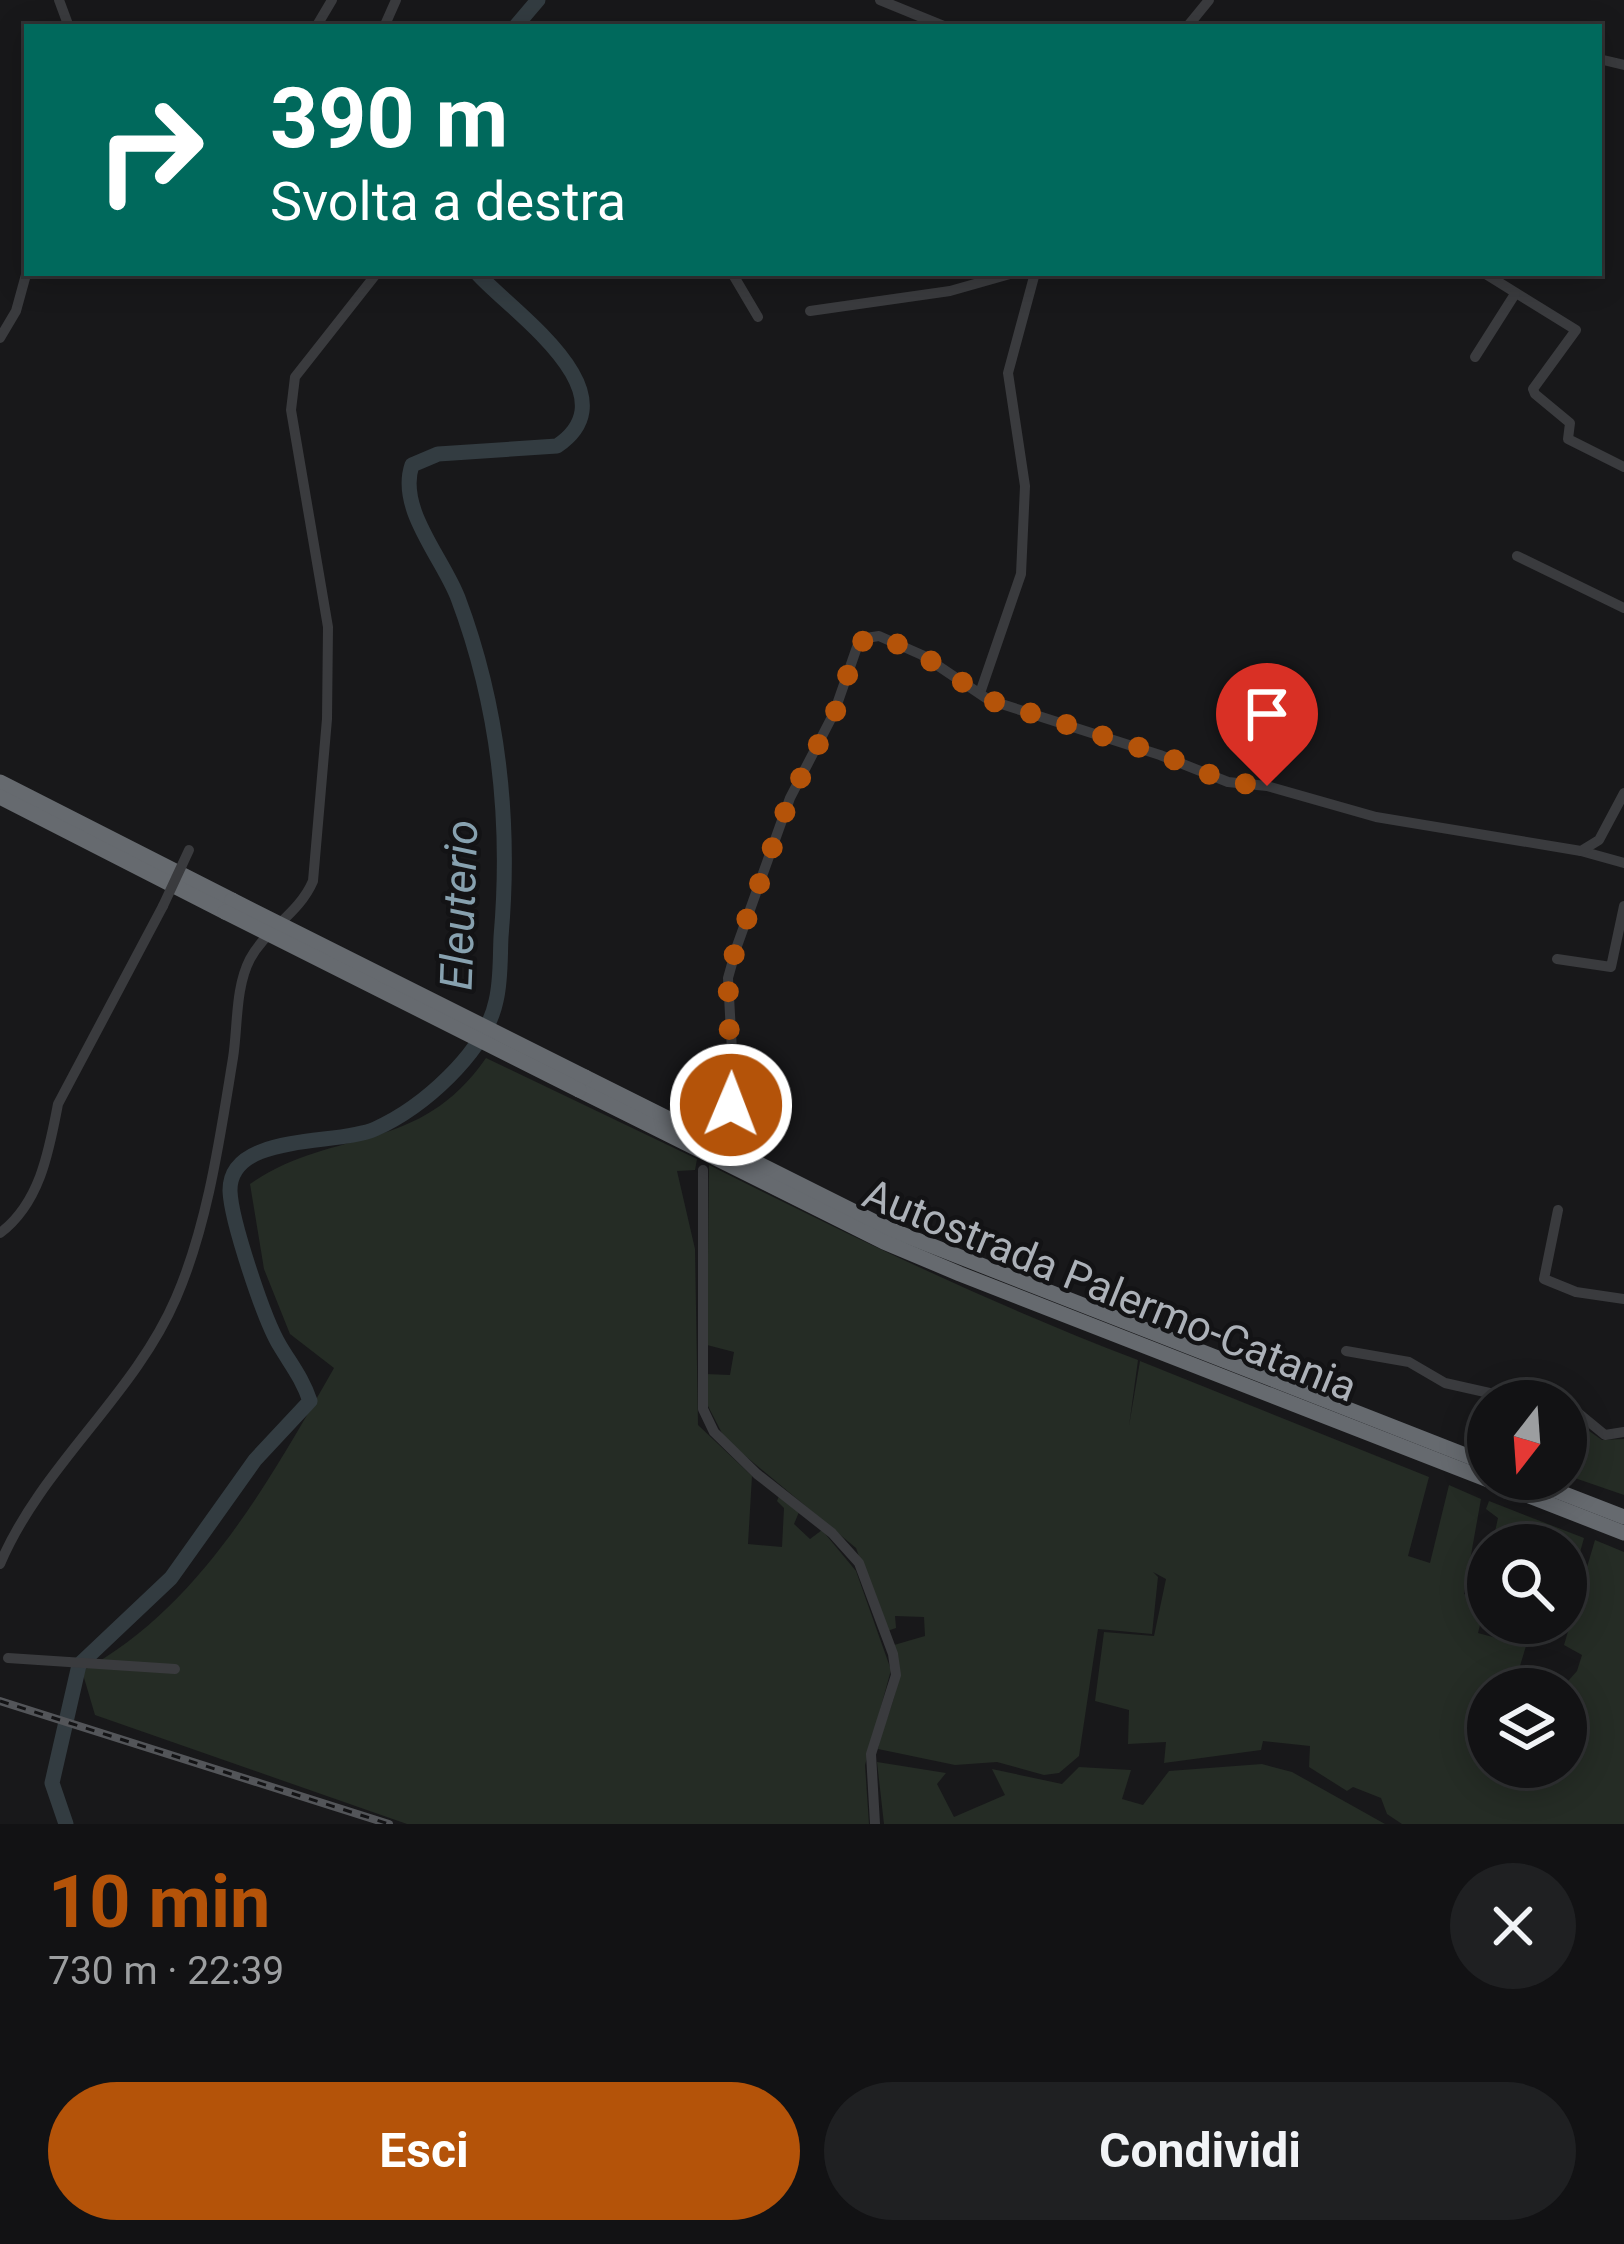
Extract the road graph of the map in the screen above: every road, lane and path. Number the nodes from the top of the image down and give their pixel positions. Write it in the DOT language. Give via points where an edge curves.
graph roads {
  1 [pos="880,0"];
  2 [pos="1209,0"];
  3 [pos="939,24"];
  4 [pos="1189,24"];
  5 [pos="26,276"];
  6 [pos="375,276"];
  7 [pos="734,276"];
  8 [pos="999,276"];
  9 [pos="1488,276"];
  10 [pos="1033,278"];
  11 [pos="1515,294"];
  12 [pos="811,311"];
  13 [pos="758,317"];
  14 [pos="0,338"];
  15 [pos="1475,357"];
  16 [pos="1624,467"];
  17 [pos="1517,556"];
  18 [pos="1624,608"];
  19 [pos="980,693"];
  20 [pos="0,782"];
  21 [pos="1624,794"];
  22 [pos="0,797"];
  23 [pos="189,850"];
  24 [pos="1581,851"];
  25 [pos="1624,863"];
  26 [pos="229,906"];
  27 [pos="1624,907"];
  28 [pos="1557,959"];
  29 [pos="582,1084"];
  30 [pos="723,1124"];
  31 [pos="703,1170"];
  32 [pos="1560,1205"];
  33 [pos="0,1233"];
  34 [pos="1624,1300"];
  35 [pos="1346,1352"];
  36 [pos="1467,1388"];
  37 [pos="1587,1420"];
  38 [pos="1624,1432"];
  39 [pos="1467,1456"];
  40 [pos="1580,1500"];
  41 [pos="1624,1517"];
  42 [pos="1624,1533"];
  43 [pos="0,1564"];
  44 [pos="8,1658"];
  45 [pos="176,1669"];
  46 [pos="874,1824"];
  1 -- 3 [label="street"];
  2 -- 4 [label="street"];
  5 -- 14 [label="street"];
  6 -- 43 [label="street" via="295,377 291,410 328,627 313,881 250,959 203,1211 177,1296 146,1352 26,1508"];
  7 -- 13 [label="street"];
  8 -- 12 [label="street"];
  9 -- 11 [label="street"];
  10 -- 19 [label="street" via="1008,373 1025,486 1021,574"];
  11 -- 15 [label="street"];
  11 -- 16 [label="street" via="1576,330 1535,394 1570,423 1568,439"];
  17 -- 18 [label="street"];
  19 -- 24 [label="street" via="1228,782 1376,818"];
  19 -- 30 [label="street" via="879,636 857,647 835,713 790,798 733,958 734,1087"];
  20 -- 26 [label="highway"];
  21 -- 24 [label="street" via="1599,840"];
  22 -- 26 [label="highway"];
  23 -- 33 [label="street, bridge" via="58,1104 26,1210"];
  24 -- 25 [label="street"];
  26 -- 29 [label="highway, bridge"];
  27 -- 28 [label="street" via="1611,968"];
  29 -- 39 [label="highway, Autostrada Palermo-Catania" via="889,1229"];
  29 -- 42 [label="highway, Autostrada Palermo-Catania" via="884,1242"];
  31 -- 46 [label="street" via="703,1409 714,1432 859,1563 893,1654 896,1676 871,1754"];
  32 -- 34 [label="street" via="1544,1280"];
  35 -- 36 [label="street" via="1409,1362"];
  37 -- 38 [label="street" via="1605,1435"];
  40 -- 41 [label="highway"];
  44 -- 45 [label="street"];
}
